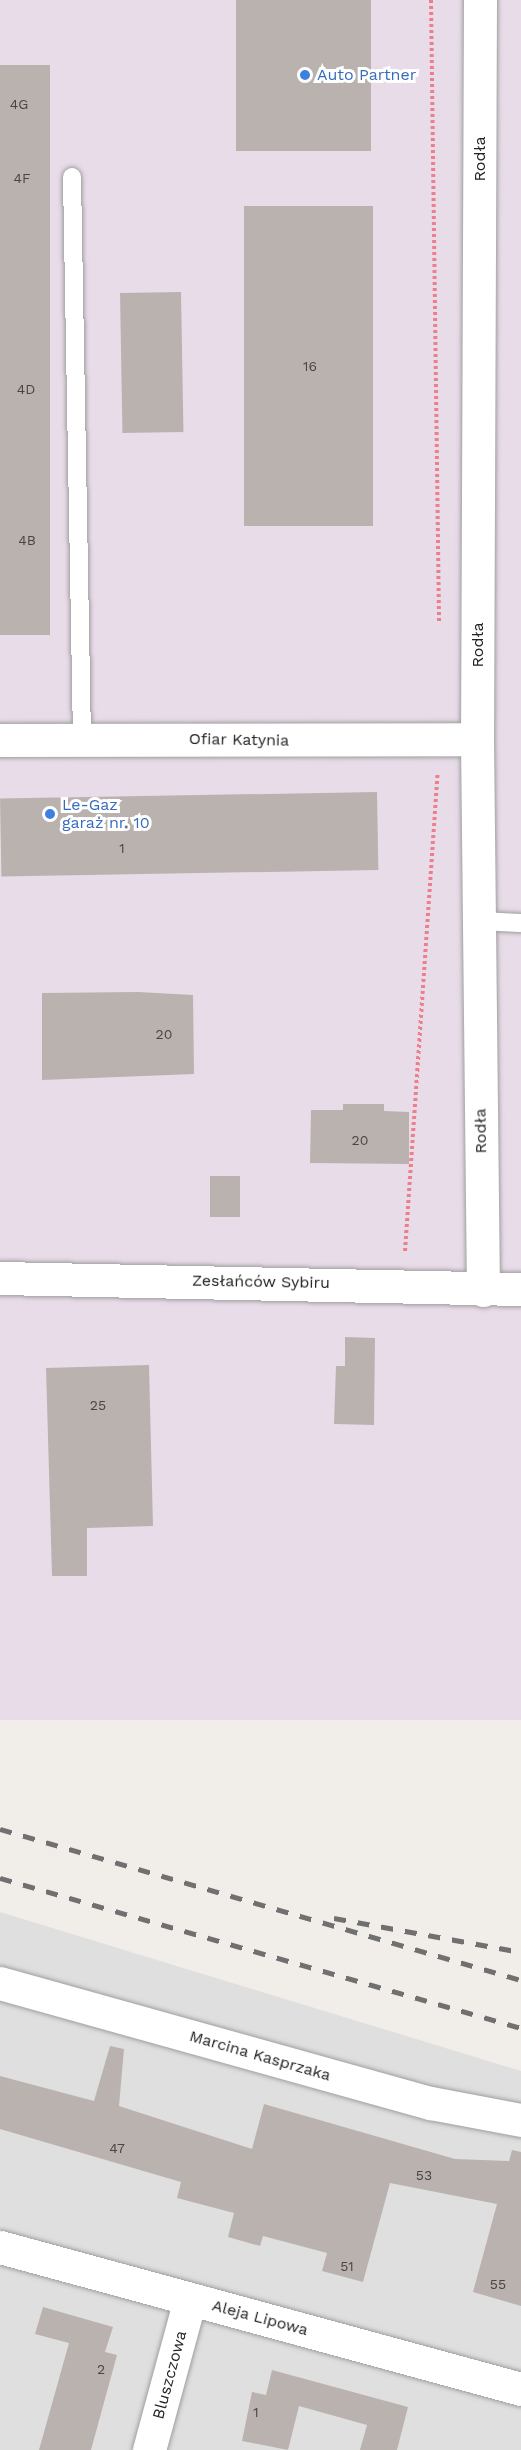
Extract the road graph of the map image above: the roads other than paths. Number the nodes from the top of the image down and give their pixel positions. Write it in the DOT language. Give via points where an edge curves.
graph roads {
  1 [pos="480,0"];
  2 [pos="72,177"];
  3 [pos="82,738"];
  4 [pos="477,739"];
  5 [pos="0,740"];
  6 [pos="479,921"];
  7 [pos="521,923"];
  8 [pos="0,1278"];
  9 [pos="521,1289"];
  10 [pos="483,1290"];
  11 [pos="0,1983"];
  12 [pos="521,2120"];
  13 [pos="0,2247"];
  14 [pos="190,2299"];
  15 [pos="521,2389"];
  16 [pos="149,2450"];
  1 -- 4 [label="street, Rodła"];
  2 -- 3 [label="lane"];
  3 -- 4 [label="street, Ofiar Katynia"];
  3 -- 5 [label="street, Ofiar Katynia"];
  4 -- 6 [label="street, Rodła"];
  6 -- 7 [label="lane"];
  6 -- 10 [label="street, Rodła"];
  8 -- 10 [label="street, Zesłańców Sybiru" via="403,1284"];
  9 -- 10 [label="street, Zesłańców Sybiru"];
  11 -- 12 [label="street, Marcina Kasprzaka" via="430,2103"];
  13 -- 14 [label="street, Aleja Lipowa"];
  14 -- 15 [label="street, Aleja Lipowa"];
  14 -- 16 [label="street, Bluszczowa"];
}
